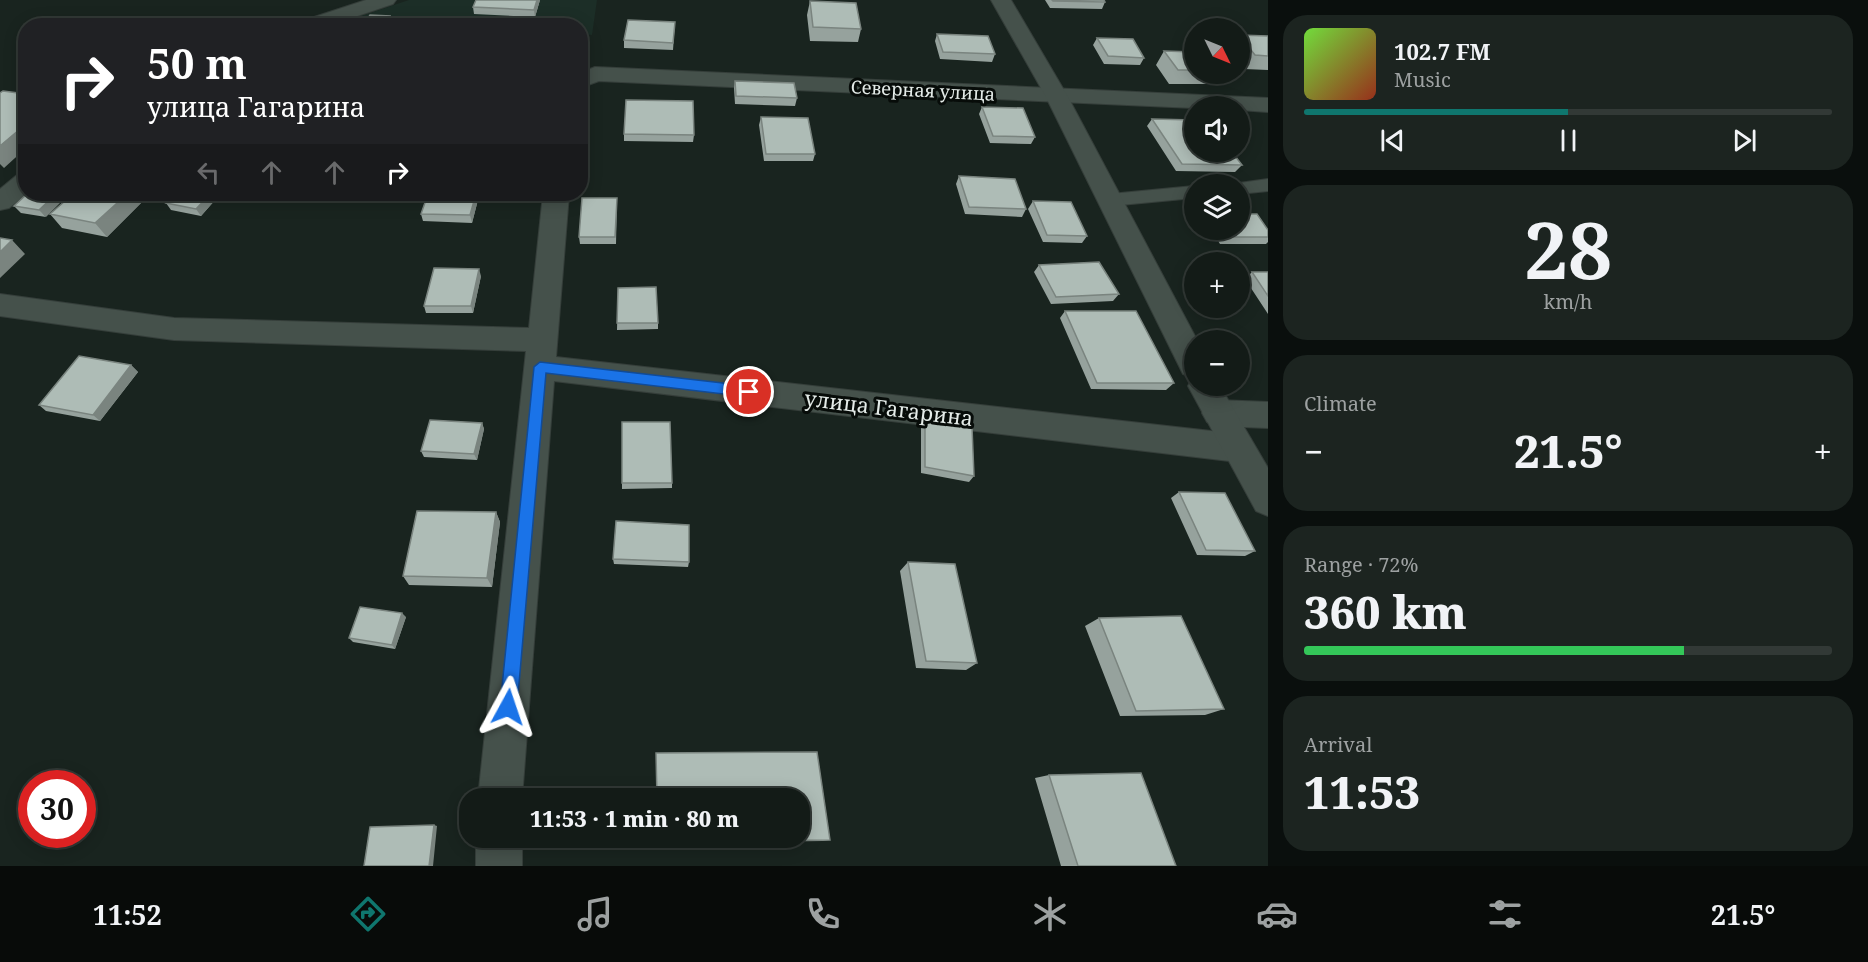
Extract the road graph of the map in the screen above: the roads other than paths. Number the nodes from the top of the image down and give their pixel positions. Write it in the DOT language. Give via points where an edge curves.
graph roads {
  1 [pos="386,0"];
  2 [pos="1001,0"];
  3 [pos="331,18"];
  4 [pos="588,78"];
  5 [pos="1057,97"];
  6 [pos="1268,105"];
  7 [pos="1268,185"];
  8 [pos="18,187"];
  9 [pos="1250,187"];
  10 [pos="1184,193"];
  11 [pos="1110,200"];
  12 [pos="555,201"];
  13 [pos="0,202"];
  14 [pos="0,305"];
  15 [pos="1184,345"];
  16 [pos="541,354"];
  17 [pos="1211,399"];
  18 [pos="1268,415"];
  19 [pos="1238,448"];
  20 [pos="1268,500"];
  21 [pos="501,788"];
  22 [pos="499,848"];
  23 [pos="500,866"];
  1 -- 3 [label="street"];
  2 -- 5 [label="street"];
  4 -- 5 [label="street, Северная улица" via="595,74"];
  5 -- 6 [label="street, Северная улица"];
  5 -- 11 [label="street"];
  7 -- 9 [label="lane"];
  8 -- 13 [label="street"];
  10 -- 11 [label="lane"];
  11 -- 15 [label="street"];
  12 -- 16 [label="street"];
  14 -- 16 [label="street, улица Гагарина" via="174,329"];
  16 -- 19 [label="street, улица Гагарина"];
  16 -- 21 [label="street"];
  17 -- 18 [label="street"];
  17 -- 19 [label="street"];
  19 -- 20 [label="street"];
  22 -- 23 [label="street"];
}
